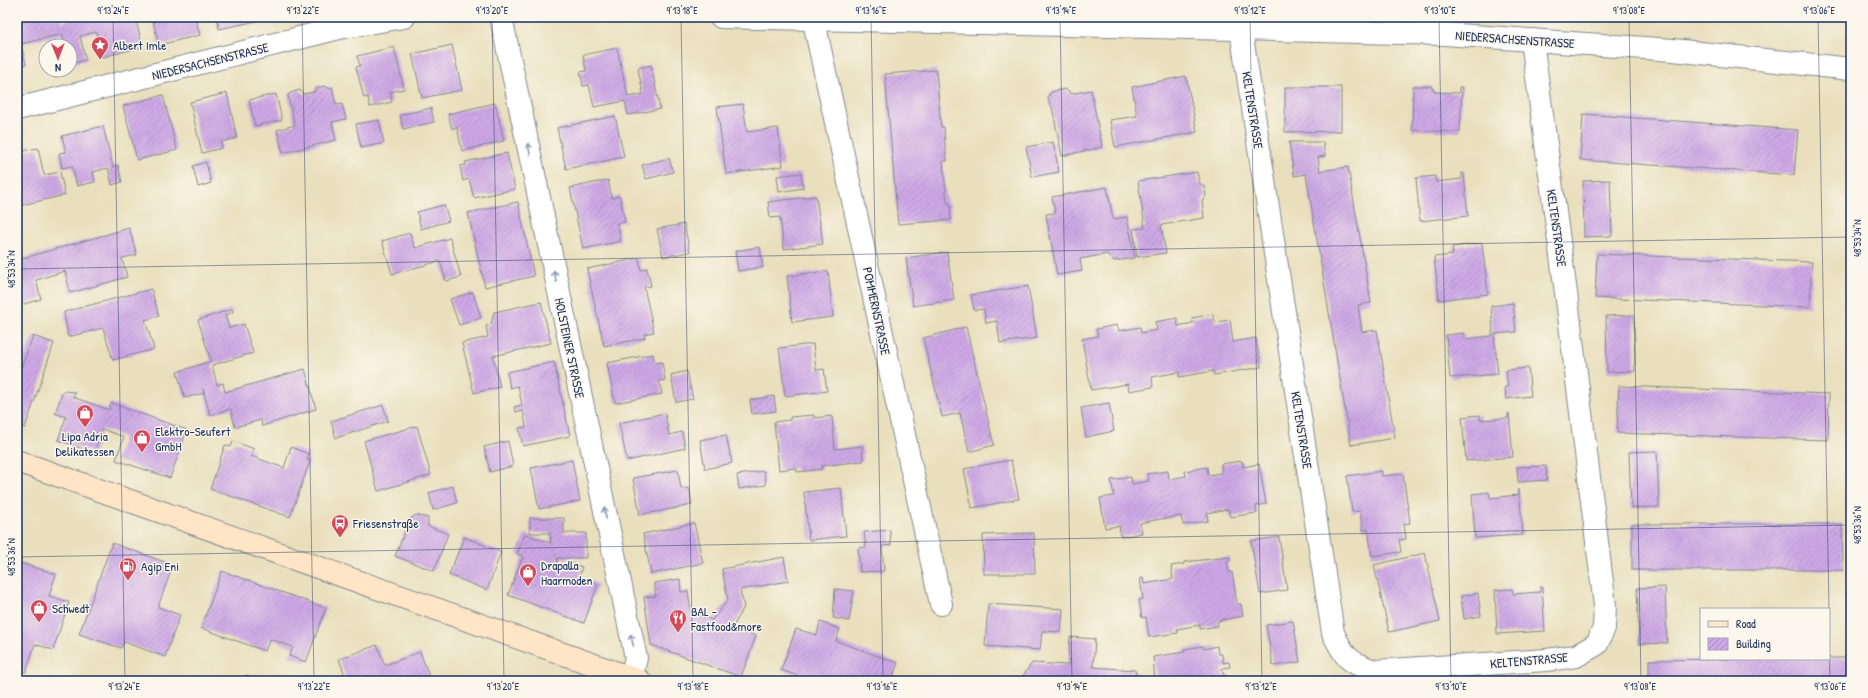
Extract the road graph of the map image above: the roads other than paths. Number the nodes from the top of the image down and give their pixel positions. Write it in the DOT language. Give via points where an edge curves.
graph roads {
  1 [pos="404,17"];
  2 [pos="501,17"];
  3 [pos="721,17"];
  4 [pos="814,18"];
  5 [pos="1241,30"];
  6 [pos="1532,40"];
  7 [pos="1851,69"];
  8 [pos="17,109"];
  9 [pos="17,461"];
  10 [pos="941,604"];
  11 [pos="625,678"];
  1 -- 8 [label="street, NIEDERSACHSENSTRASSE" via="344,27"];
  11 -- 2 [label="street, HOLSTEINER STRASSE, one-way" via="636,658"];
  3 -- 4 [label="street, NIEDERSACHSENSTRASSE"];
  4 -- 5 [label="street, NIEDERSACHSENSTRASSE"];
  4 -- 10 [label="street, POMMERNSTRASSE"];
  5 -- 6 [label="street, NIEDERSACHSENSTRASSE" via="1373,31"];
  5 -- 6 [label="street, KELTENSTRASSE" via="1333,633 1342,652 1354,664 1374,671 1576,656 1596,644 1604,628 1605,606 1586,447"];
  6 -- 7 [label="street, NIEDERSACHSENSTRASSE" via="1674,50"];
  9 -- 11 [label="main road"];
}
